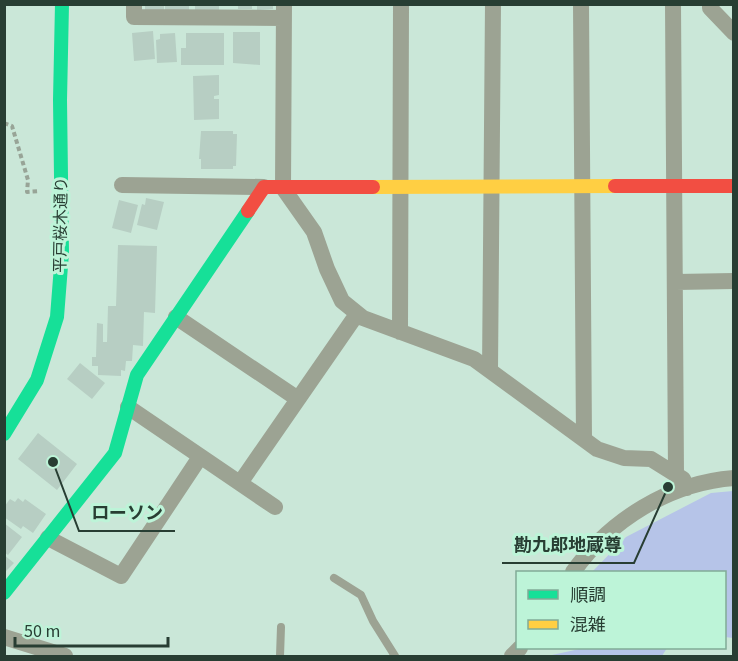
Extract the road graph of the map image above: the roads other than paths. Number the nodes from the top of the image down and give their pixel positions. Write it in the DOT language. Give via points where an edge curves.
graph roads {
  1 [pos="62,4"];
  2 [pos="134,4"];
  3 [pos="401,4"];
  4 [pos="493,4"];
  5 [pos="581,4"];
  6 [pos="673,4"];
  7 [pos="710,4"];
  8 [pos="284,11"];
  9 [pos="734,33"];
  10 [pos="122,185"];
  11 [pos="493,186"];
  12 [pos="582,186"];
  13 [pos="674,186"];
  14 [pos="734,186"];
  15 [pos="264,187"];
  16 [pos="401,187"];
  17 [pos="283,188"];
  18 [pos="734,281"];
  19 [pos="676,282"];
  20 [pos="357,314"];
  21 [pos="176,317"];
  22 [pos="400,332"];
  23 [pos="490,371"];
  24 [pos="298,399"];
  25 [pos="128,406"];
  26 [pos="4,434"];
  27 [pos="584,439"];
  28 [pos="200,457"];
  29 [pos="676,475"];
  30 [pos="734,478"];
  31 [pos="240,483"];
  32 [pos="687,488"];
  33 [pos="275,507"];
  34 [pos="48,538"];
  35 [pos="575,571"];
  36 [pos="334,578"];
  37 [pos="4,593"];
  38 [pos="281,627"];
  39 [pos="4,637"];
  40 [pos="65,657"];
  41 [pos="280,657"];
  42 [pos="395,657"];
  1 -- 26 [label="street, 平戸桜木通り" via="62,254 57,317 37,380"];
  2 -- 8 [label="street" via="134,17"];
  3 -- 16 [label="street"];
  4 -- 11 [label="street"];
  5 -- 12 [label="street"];
  6 -- 13 [label="street"];
  7 -- 9 [label="street"];
  8 -- 17 [label="street"];
  10 -- 15 [label="street"];
  11 -- 12 [label="street"];
  11 -- 16 [label="street"];
  11 -- 23 [label="street"];
  12 -- 13 [label="street"];
  12 -- 27 [label="street"];
  13 -- 14 [label="street"];
  13 -- 19 [label="street"];
  15 -- 17 [label="street"];
  15 -- 21 [label="street"];
  16 -- 17 [label="street"];
  16 -- 22 [label="street"];
  17 -- 20 [label="street" via="314,232 342,301"];
  18 -- 19 [label="street"];
  19 -- 29 [label="street"];
  20 -- 22 [label="street"];
  20 -- 24 [label="street"];
  21 -- 24 [label="street"];
  21 -- 25 [label="street" via="137,375"];
  22 -- 23 [label="street" via="474,359"];
  23 -- 27 [label="street"];
  24 -- 31 [label="street"];
  25 -- 28 [label="street"];
  25 -- 34 [label="street" via="115,453"];
  27 -- 29 [label="street" via="597,449 624,458 651,459"];
  28 -- 31 [label="street"];
  28 -- 34 [label="street" via="120,576"];
  29 -- 32 [label="street"];
  30 -- 32 [label="street"];
  31 -- 33 [label="street"];
  32 -- 35 [label="street" via="627,518 594,547"];
  34 -- 37 [label="street"];
  36 -- 42 [label="lane" via="361,595"];
  38 -- 41 [label="lane"];
  39 -- 40 [label="street"];
}
